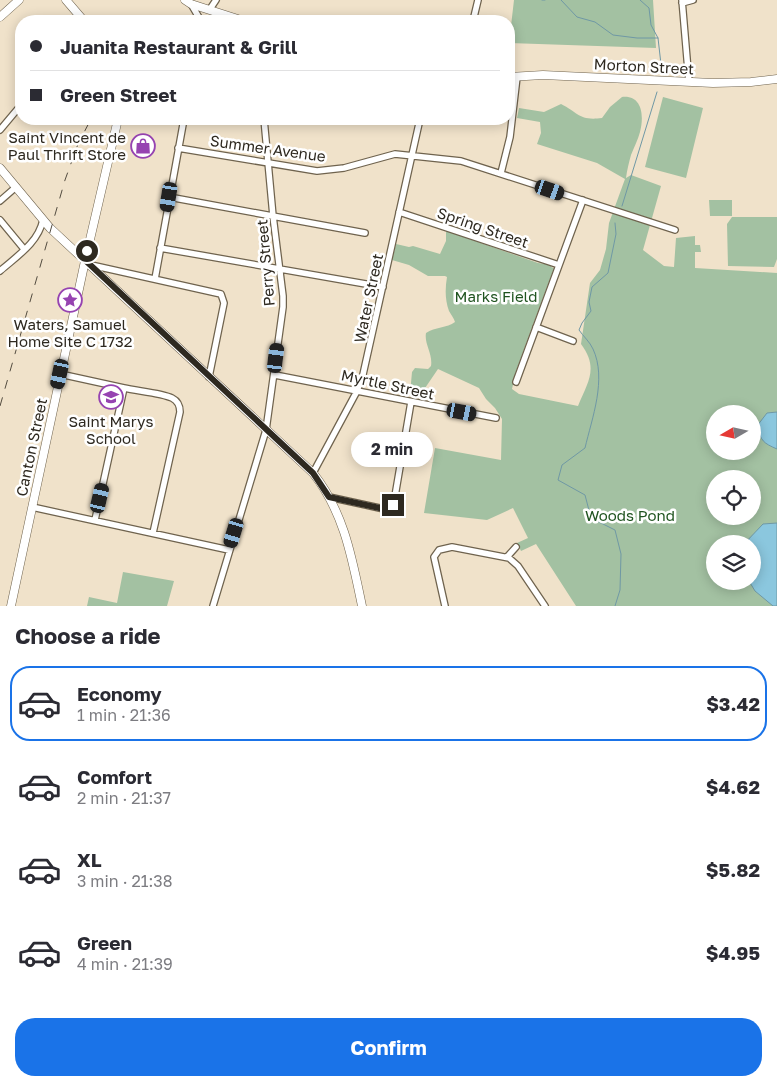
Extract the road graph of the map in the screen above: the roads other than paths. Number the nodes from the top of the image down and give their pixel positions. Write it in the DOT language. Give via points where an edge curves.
graph roads {
  1 [pos="19,0"];
  2 [pos="66,0"];
  3 [pos="216,0"];
  4 [pos="478,0"];
  5 [pos="693,0"];
  6 [pos="188,2"];
  7 [pos="682,2"];
  8 [pos="210,9"];
  9 [pos="79,15"];
  10 [pos="197,15"];
  11 [pos="227,15"];
  12 [pos="474,15"];
  13 [pos="0,17"];
  14 [pos="515,76"];
  15 [pos="777,80"];
  16 [pos="689,82"];
  17 [pos="15,112"];
  18 [pos="117,125"];
  19 [pos="183,125"];
  20 [pos="265,125"];
  21 [pos="419,125"];
  22 [pos="511,125"];
  23 [pos="0,130"];
  24 [pos="178,148"];
  25 [pos="412,155"];
  26 [pos="269,163"];
  27 [pos="0,168"];
  28 [pos="501,173"];
  29 [pos="16,187"];
  30 [pos="169,197"];
  31 [pos="583,200"];
  32 [pos="0,201"];
  33 [pos="400,212"];
  34 [pos="273,216"];
  35 [pos="0,220"];
  36 [pos="44,220"];
  37 [pos="675,230"];
  38 [pos="365,233"];
  39 [pos="160,248"];
  40 [pos="24,249"];
  41 [pos="88,263"];
  42 [pos="559,265"];
  43 [pos="279,269"];
  44 [pos="0,271"];
  45 [pos="155,279"];
  46 [pos="383,287"];
  47 [pos="536,327"];
  48 [pos="573,341"];
  49 [pos="60,374"];
  50 [pos="274,375"];
  51 [pos="208,377"];
  52 [pos="516,382"];
  53 [pos="124,388"];
  54 [pos="358,390"];
  55 [pos="410,402"];
  56 [pos="496,418"];
  57 [pos="266,430"];
  58 [pos="313,473"];
  59 [pos="329,497"];
  60 [pos="32,507"];
  61 [pos="95,520"];
  62 [pos="154,533"];
  63 [pos="516,547"];
  64 [pos="229,550"];
  65 [pos="506,557"];
  66 [pos="11,606"];
  67 [pos="212,606"];
  68 [pos="362,606"];
  69 [pos="445,606"];
  70 [pos="545,606"];
  1 -- 13 [label="street"];
  2 -- 9 [label="street"];
  3 -- 8 [label="street"];
  4 -- 12 [label="street"];
  5 -- 7 [label="street"];
  6 -- 8 [label="street"];
  6 -- 10 [label="street"];
  7 -- 16 [label="street"];
  8 -- 11 [label="street"];
  14 -- 16 [label="street, Morton Street"];
  15 -- 16 [label="street, Morton Street"];
  17 -- 23 [label="street"];
  18 -- 41 [label="street, Canton Street"];
  19 -- 24 [label="street"];
  20 -- 26 [label="street, Perry Street"];
  21 -- 25 [label="street, Water Street"];
  22 -- 28 [label="street"];
  24 -- 26 [label="street, Summer Avenue"];
  24 -- 30 [label="street"];
  25 -- 26 [label="street, Summer Avenue" via="392,155 326,171"];
  25 -- 28 [label="street, Summer Avenue" via="461,161"];
  25 -- 33 [label="street, Water Street"];
  26 -- 34 [label="street, Perry Street"];
  27 -- 29 [label="street"];
  28 -- 31 [label="street, Summer Avenue"];
  29 -- 32 [label="street"];
  29 -- 36 [label="street"];
  30 -- 34 [label="street"];
  30 -- 39 [label="street"];
  31 -- 37 [label="street, Summer Avenue"];
  31 -- 42 [label="street"];
  33 -- 42 [label="street, Spring Street"];
  33 -- 46 [label="street, Water Street"];
  34 -- 38 [label="street"];
  34 -- 43 [label="street, Perry Street"];
  35 -- 40 [label="street"];
  36 -- 40 [label="street" via="36,237"];
  36 -- 41 [label="street"];
  39 -- 43 [label="street"];
  39 -- 45 [label="street"];
  40 -- 44 [label="street"];
  41 -- 45 [label="street"];
  41 -- 49 [label="street, Canton Street"];
  41 -- 51 [label="street"];
  42 -- 47 [label="street"];
  43 -- 46 [label="street"];
  43 -- 50 [label="street, Perry Street" via="283,307"];
  45 -- 51 [label="street" via="222,296 224,303"];
  46 -- 54 [label="street, Water Street"];
  47 -- 48 [label="street"];
  47 -- 52 [label="street"];
  49 -- 53 [label="street"];
  49 -- 60 [label="street, Canton Street"];
  50 -- 54 [label="street, Myrtle Street"];
  50 -- 57 [label="street, Perry Street"];
  51 -- 57 [label="street"];
  53 -- 61 [label="street"];
  53 -- 62 [label="street" via="171,397 180,407"];
  54 -- 55 [label="street, Myrtle Street"];
  54 -- 58 [label="street, Water Street"];
  55 -- 56 [label="street, Myrtle Street"];
  55 -- 59 [label="street" via="391,508"];
  57 -- 58 [label="street"];
  57 -- 64 [label="street, Perry Street"];
  58 -- 59 [label="street"];
  59 -- 68 [label="street" via="344,528"];
  60 -- 61 [label="street"];
  60 -- 66 [label="street, Canton Street"];
  61 -- 62 [label="street"];
  62 -- 64 [label="street"];
  63 -- 65 [label="street"];
  64 -- 67 [label="street, Perry Street"];
  65 -- 69 [label="street" via="452,547 436,552 434,558"];
  65 -- 70 [label="street" via="518,566"];
}
